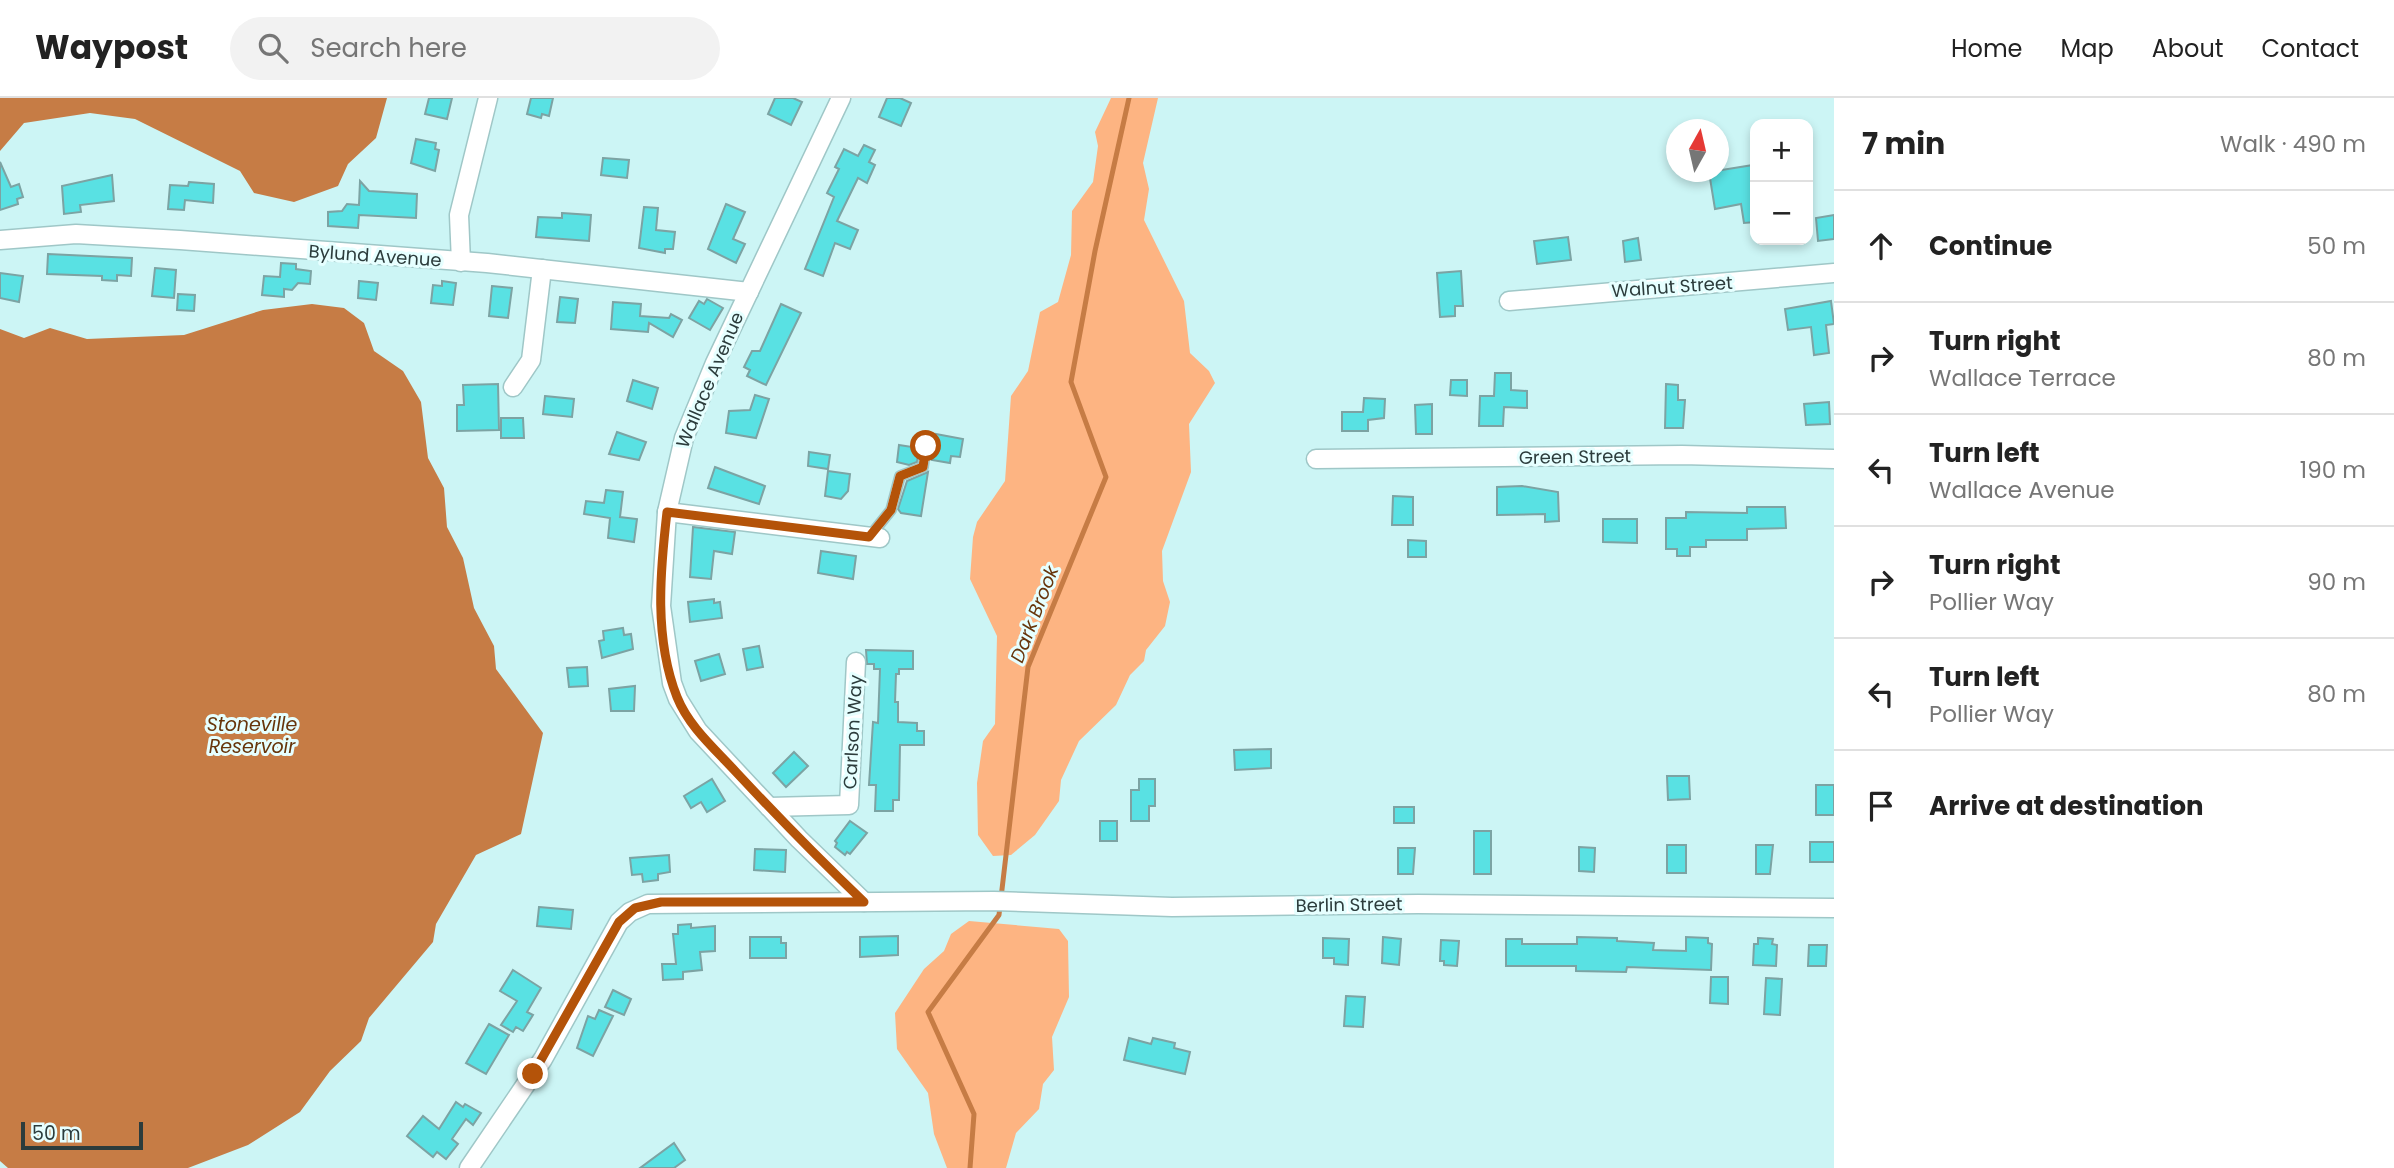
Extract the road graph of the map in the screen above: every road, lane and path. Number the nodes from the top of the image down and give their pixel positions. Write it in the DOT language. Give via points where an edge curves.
graph roads {
  1 [pos="488,98"];
  2 [pos="841,98"];
  3 [pos="0,240"];
  4 [pos="461,262"];
  5 [pos="542,269"];
  6 [pos="1834,273"];
  7 [pos="748,292"];
  8 [pos="1509,301"];
  9 [pos="513,387"];
  10 [pos="926,446"];
  11 [pos="1316,458"];
  12 [pos="1834,459"];
  13 [pos="667,512"];
  14 [pos="874,538"];
  15 [pos="856,662"];
  16 [pos="769,807"];
  17 [pos="864,902"];
  18 [pos="1834,908"];
  19 [pos="469,1168"];
  1 -- 4 [label="street" via="458,215"];
  2 -- 7 [label="street, Wallace Avenue"];
  3 -- 4 [label="street, Bylund Avenue" via="76,234"];
  4 -- 5 [label="street, Bylund Avenue"];
  5 -- 7 [label="street, Bylund Avenue"];
  5 -- 9 [label="street" via="531,360"];
  6 -- 8 [label="street, Walnut Street"];
  7 -- 13 [label="street, Wallace Avenue" via="689,422"];
  10 -- 14 [label="lane" via="923,467 900,476 891,510"];
  11 -- 12 [label="street, Green Street" via="1682,455"];
  13 -- 14 [label="street"];
  13 -- 16 [label="street, Wallace Avenue" via="661,606 672,682 698,731"];
  15 -- 16 [label="street, Carlson Way" via="849,804"];
  16 -- 17 [label="street, Wallace Avenue"];
  17 -- 18 [label="street, Berlin Street"];
  17 -- 19 [label="street, Berlin Street" via="661,902 630,912 615,929 533,1074"];
}
